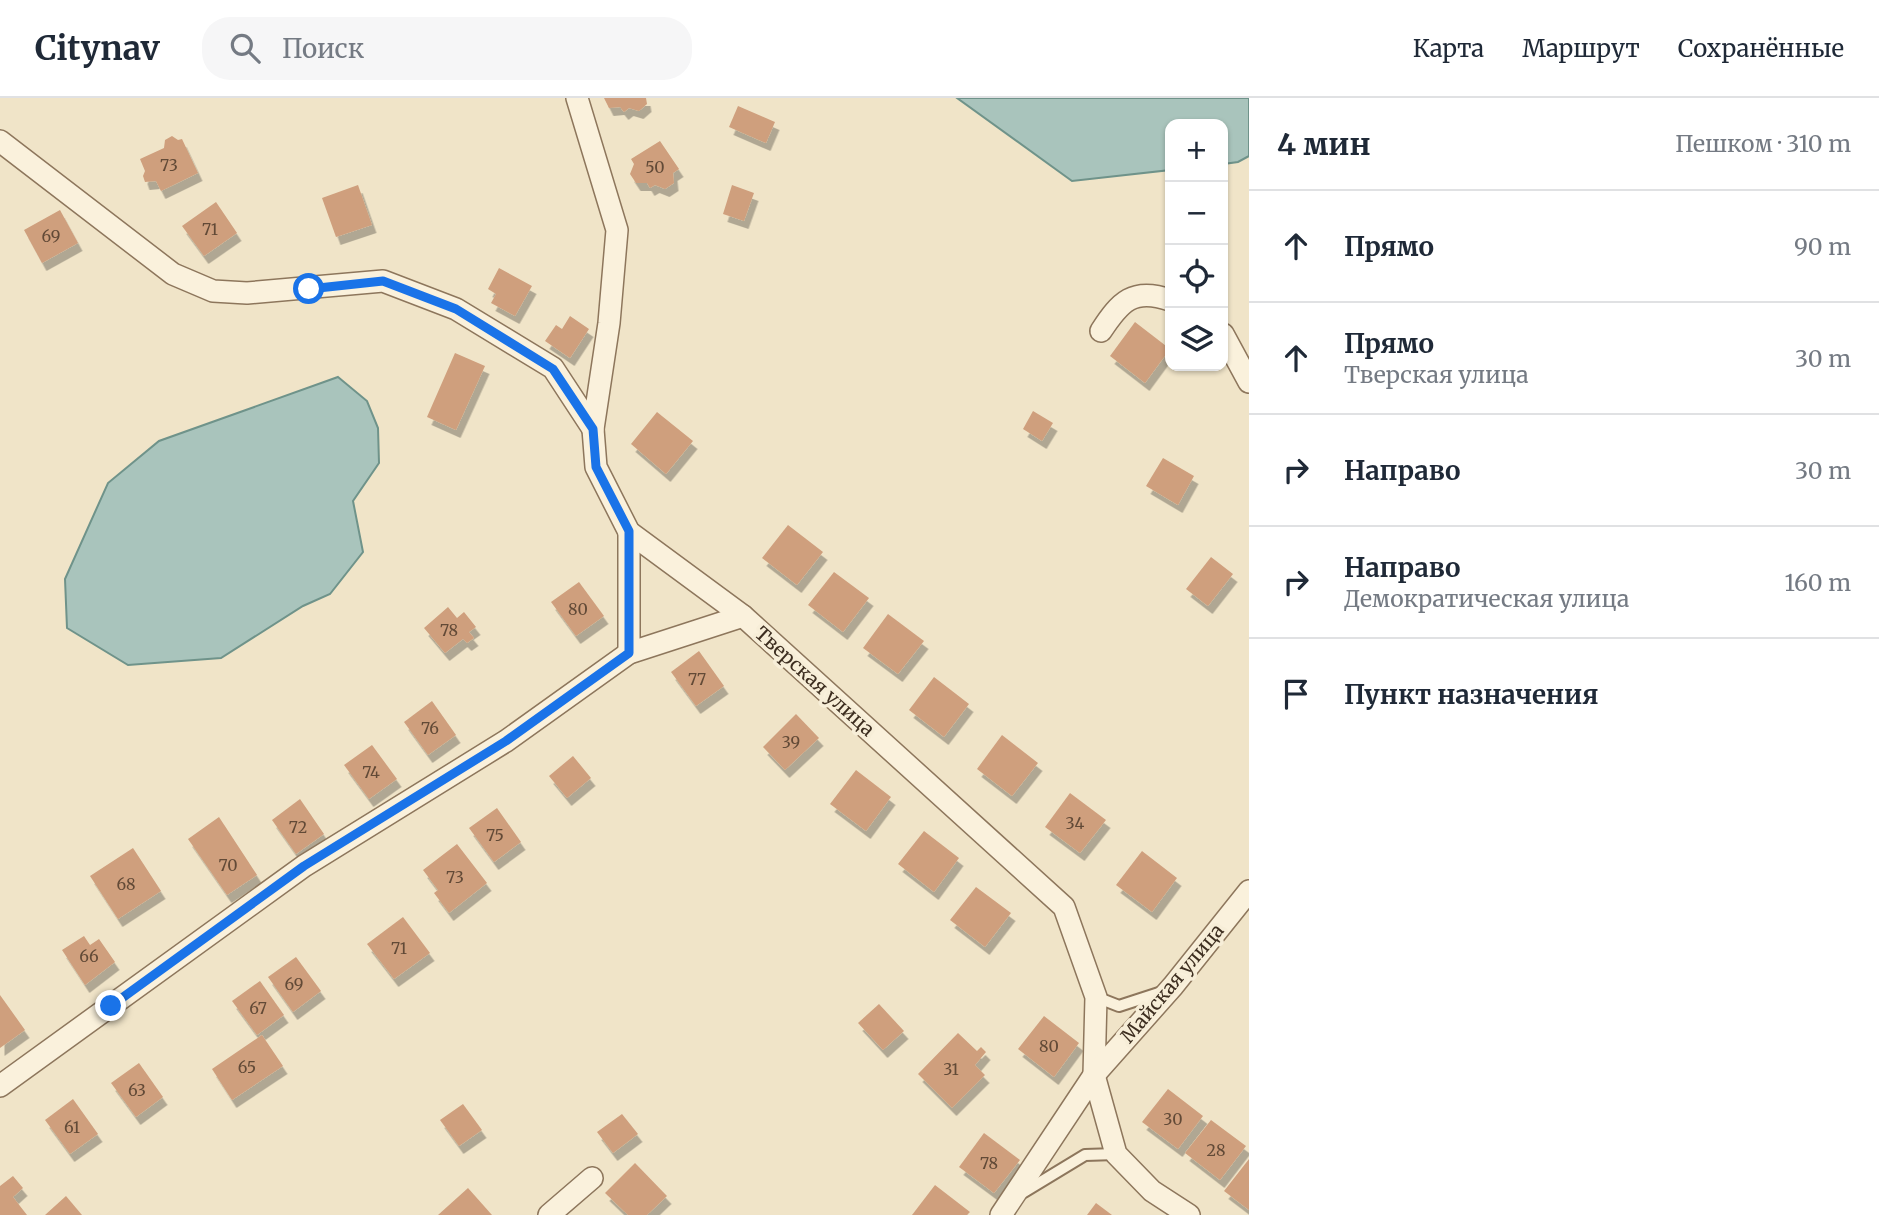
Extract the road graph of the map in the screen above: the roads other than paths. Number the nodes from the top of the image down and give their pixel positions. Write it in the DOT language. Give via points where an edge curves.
graph roads {
  1 [pos="577,98"];
  2 [pos="0,141"];
  3 [pos="1165,299"];
  4 [pos="1101,331"];
  5 [pos="1228,343"];
  6 [pos="1249,382"];
  7 [pos="593,429"];
  8 [pos="629,531"];
  9 [pos="743,616"];
  10 [pos="629,653"];
  11 [pos="1249,891"];
  12 [pos="1173,986"];
  13 [pos="1096,997"];
  14 [pos="1094,1075"];
  15 [pos="0,1086"];
  16 [pos="1116,1154"];
  17 [pos="592,1178"];
  18 [pos="1004,1210"];
  19 [pos="549,1215"];
  20 [pos="1189,1215"];
  1 -- 7 [label="street, Тверская улица" via="617,230"];
  2 -- 7 [label="street" via="173,274 213,291 260,292 383,281 456,309 553,369"];
  3 -- 4 [label="street" via="1136,295 1117,306"];
  5 -- 6 [label="street"];
  7 -- 8 [label="street, Тверская улица" via="596,467"];
  8 -- 9 [label="street, Тверская улица"];
  8 -- 10 [label="street"];
  9 -- 10 [label="street"];
  9 -- 13 [label="street, Тверская улица" via="1064,907"];
  10 -- 15 [label="street" via="506,741 304,866"];
  11 -- 12 [label="street, Майская улица"];
  12 -- 13 [label="lane" via="1119,1006"];
  12 -- 14 [label="street, Майская улица"];
  13 -- 14 [label="street, Тверская улица"];
  14 -- 16 [label="street, Тверская улица"];
  14 -- 18 [label="street, Майская улица"];
  16 -- 18 [label="lane" via="1085,1155 1037,1183"];
  16 -- 20 [label="street, Тверская улица" via="1152,1191"];
  17 -- 19 [label="street"];
}
